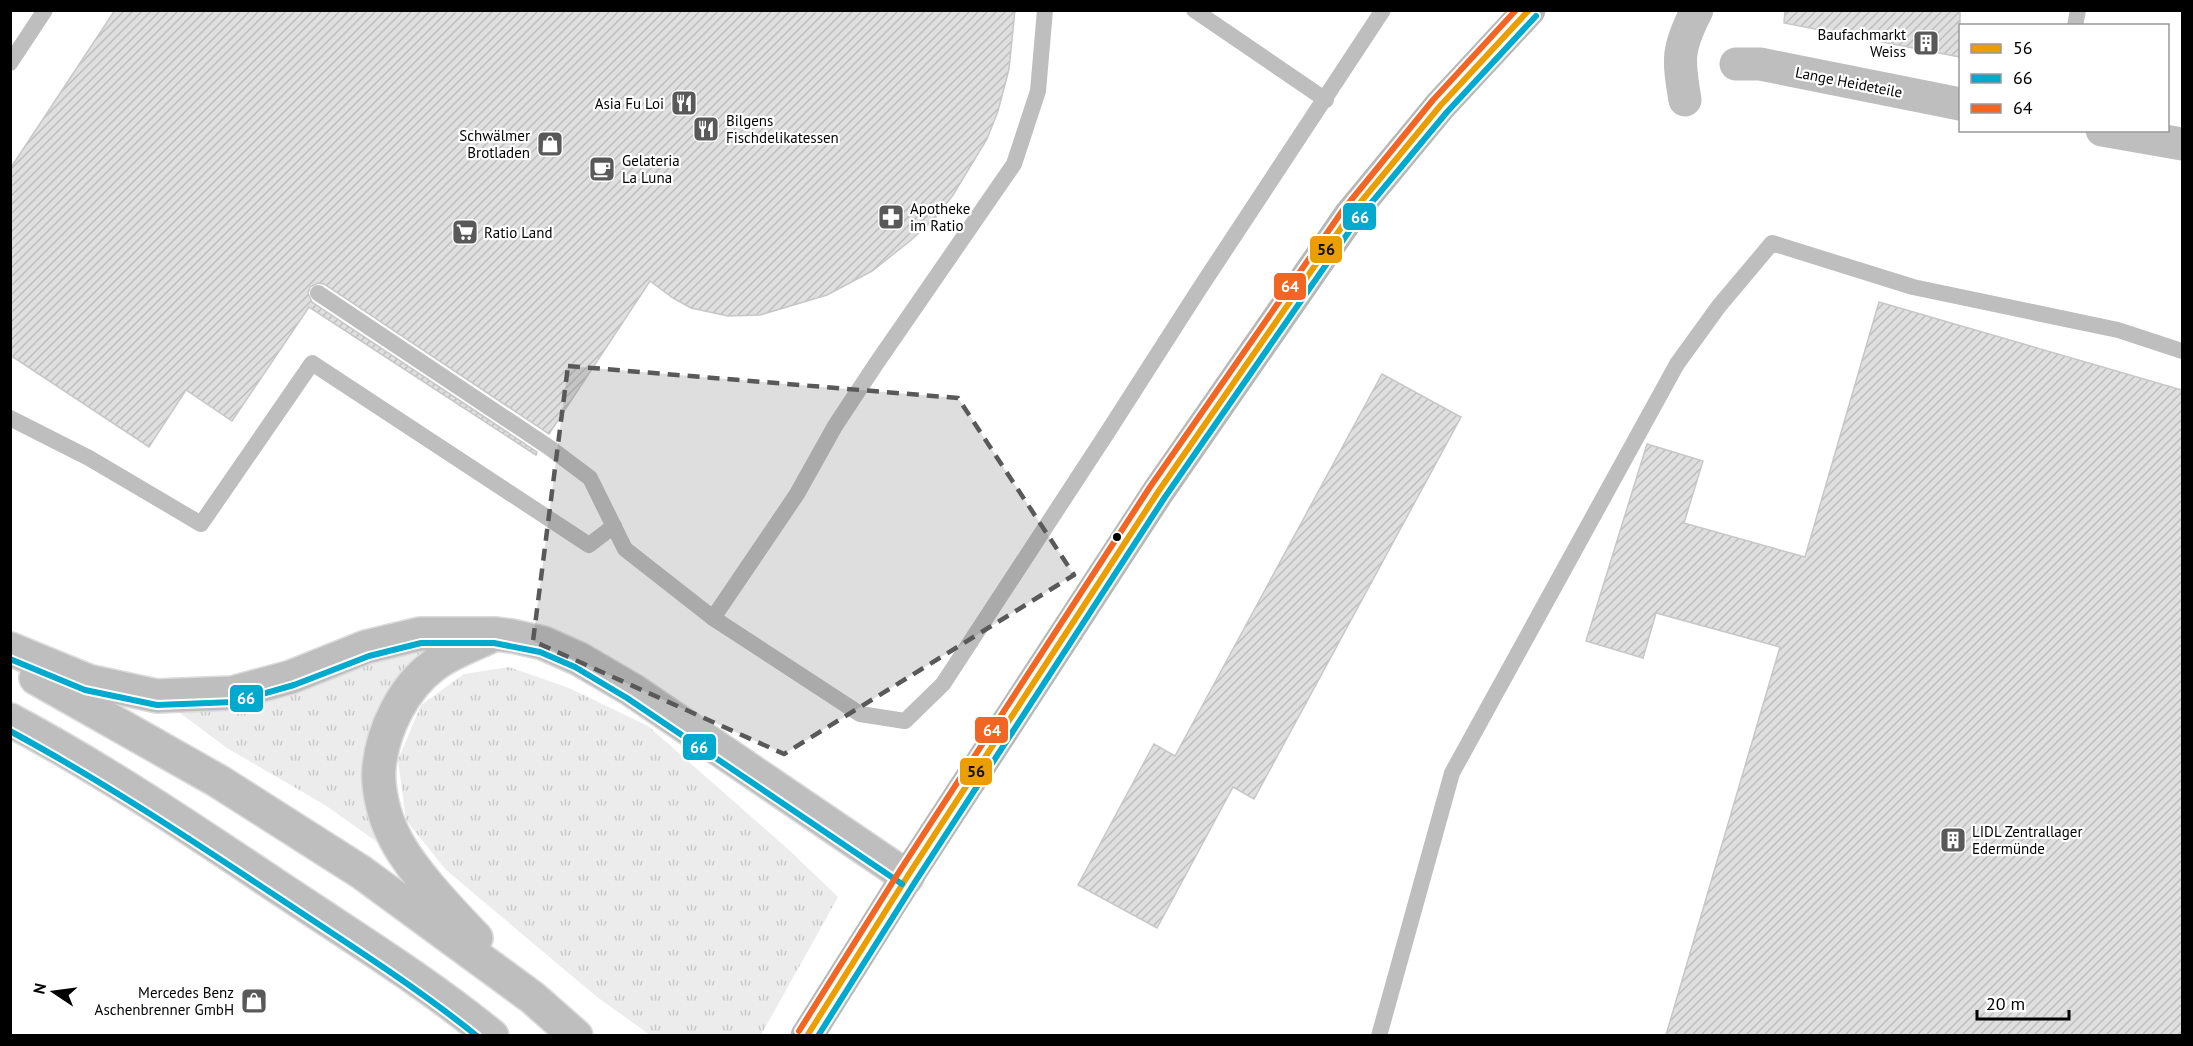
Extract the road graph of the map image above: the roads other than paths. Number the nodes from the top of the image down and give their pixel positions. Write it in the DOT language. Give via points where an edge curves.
graph roads {
  1 [pos="45,10"];
  2 [pos="1045,10"];
  3 [pos="1194,10"];
  4 [pos="1383,10"];
  5 [pos="1529,10"];
  6 [pos="1697,10"];
  7 [pos="10,63"];
  8 [pos="1736,64"];
  9 [pos="1326,100"];
  10 [pos="1685,100"];
  11 [pos="1959,104"];
  12 [pos="2113,132"];
  13 [pos="2182,144"];
  14 [pos="318,292"];
  15 [pos="2182,351"];
  16 [pos="10,418"];
  17 [pos="614,526"];
  18 [pos="713,618"];
  19 [pos="495,634"];
  20 [pos="10,650"];
  21 [pos="10,663"];
  22 [pos="10,720"];
  23 [pos="907,877"];
  24 [pos="533,998"];
  25 [pos="492,1035"];
  26 [pos="576,1035"];
  27 [pos="807,1035"];
  28 [pos="1378,1035"];
  1 -- 7 [label="lane"];
  2 -- 18 [label="lane" via="1038,91 1014,164 870,373 797,494"];
  3 -- 9 [label="lane"];
  4 -- 9 [label="lane"];
  5 -- 23 [label="main road" via="1440,106 1350,215 1158,492"];
  6 -- 10 [label="main road" via="1684,35 1678,62"];
  8 -- 11 [label="main road, Lange Heideteile" via="1760,64"];
  9 -- 18 [label="lane" via="943,684 905,721 860,714"];
  12 -- 13 [label="main road"];
  14 -- 17 [label="lane" via="590,478"];
  15 -- 28 [label="lane" via="2118,330 1913,287 1772,243 1677,364 1452,773"];
  16 -- 17 [label="lane" via="89,458 201,524 312,363 590,545"];
  17 -- 18 [label="lane" via="625,549"];
  19 -- 20 [label="main road" via="420,634 366,647 291,677 232,693 157,696 88,681"];
  19 -- 23 [label="main road" via="543,643 632,690"];
  19 -- 24 [label="main road" via="433,666 402,700 383,748 379,768 381,792 393,835 413,865 452,913"];
  21 -- 24 [label="main road" via="218,781 361,872"];
  22 -- 25 [label="main road" via="65,749 232,856 450,1001"];
  23 -- 27 [label="main road"];
  24 -- 26 [label="main road"];
}
